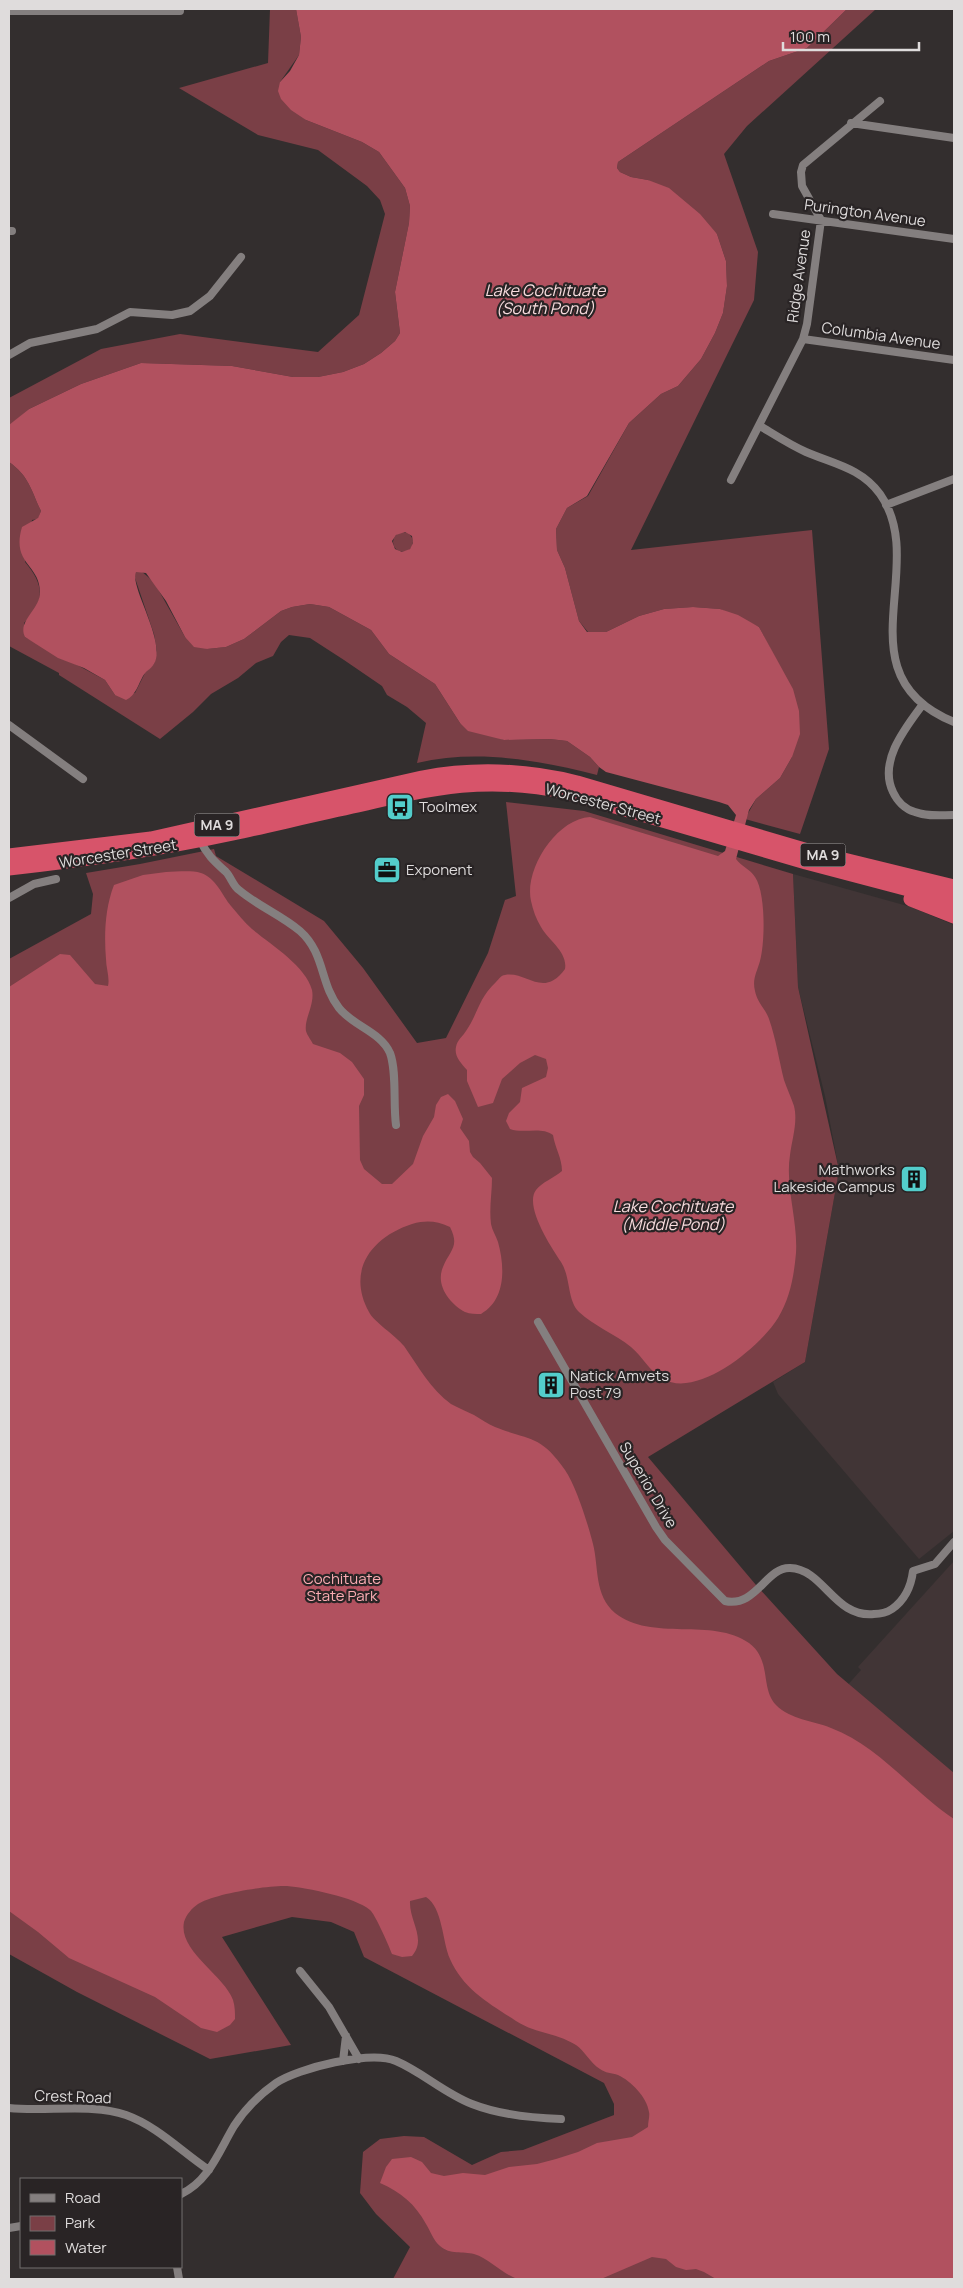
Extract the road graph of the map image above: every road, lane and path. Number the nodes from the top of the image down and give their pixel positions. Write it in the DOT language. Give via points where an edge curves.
graph roads {
  1 [pos="76,10"];
  2 [pos="180,10"];
  3 [pos="9,11"];
  4 [pos="880,101"];
  5 [pos="851,123"];
  6 [pos="954,138"];
  7 [pos="773,214"];
  8 [pos="821,220"];
  9 [pos="954,239"];
  10 [pos="241,257"];
  11 [pos="803,338"];
  12 [pos="9,355"];
  13 [pos="954,360"];
  14 [pos="760,426"];
  15 [pos="954,479"];
  16 [pos="731,480"];
  17 [pos="886,505"];
  18 [pos="923,704"];
  19 [pos="954,722"];
  20 [pos="9,725"];
  21 [pos="83,779"];
  22 [pos="954,815"];
  23 [pos="723,832"];
  24 [pos="745,839"];
  25 [pos="200,840"];
  26 [pos="9,856"];
  27 [pos="9,868"];
  28 [pos="842,872"];
  29 [pos="901,874"];
  30 [pos="56,879"];
  31 [pos="954,880"];
  32 [pos="954,887"];
  33 [pos="9,898"];
  34 [pos="954,901"];
  35 [pos="954,916"];
  36 [pos="396,1125"];
  37 [pos="538,1322"];
  38 [pos="954,1542"];
  39 [pos="300,1971"];
  40 [pos="346,2036"];
  41 [pos="359,2059"];
  42 [pos="343,2062"];
  43 [pos="9,2108"];
  44 [pos="561,2120"];
  45 [pos="208,2170"];
  46 [pos="182,2193"];
  1 -- 2 [label="street"];
  1 -- 3 [label="street"];
  4 -- 5 [label="street, Ridge Avenue"];
  5 -- 6 [label="street"];
  5 -- 8 [label="street, Ridge Avenue" via="807,160 801,172 805,194"];
  7 -- 8 [label="street, Purington Avenue"];
  8 -- 9 [label="street, Purington Avenue"];
  8 -- 11 [label="street, Ridge Avenue"];
  10 -- 12 [label="street" via="210,296 190,311 172,315 130,312 97,329 30,343"];
  11 -- 13 [label="street, Columbia Avenue"];
  11 -- 14 [label="street, Ridge Avenue"];
  14 -- 16 [label="street, Ridge Avenue"];
  14 -- 17 [label="street" via="796,448 856,471 874,487"];
  15 -- 17 [label="street"];
  17 -- 18 [label="street" via="894,527 896,549 892,644 903,677"];
  18 -- 19 [label="street"];
  18 -- 22 [label="street" via="893,753 888,780 895,796 907,808 925,814"];
  20 -- 21 [label="street"];
  23 -- 24 [label="highway, Worcester Street / MA 9"];
  23 -- 25 [label="highway, Worcester Street / MA 9" via="567,792 484,783 430,788"];
  23 -- 26 [label="highway, Worcester Street / MA 9" via="561,779 515,772 453,772 135,842"];
  24 -- 28 [label="highway, Worcester Street / MA 9"];
  24 -- 29 [label="highway, Worcester Street / MA 9"];
  25 -- 27 [label="highway, Worcester Street / MA 9" via="122,855"];
  25 -- 36 [label="street" via="208,856 227,873 239,890 296,928 308,940 340,1009 387,1048 394,1075"];
  28 -- 34 [label="highway, Worcester Street / MA 9"];
  28 -- 35 [label="highway"];
  29 -- 31 [label="highway"];
  29 -- 32 [label="highway, Worcester Street / MA 9"];
  30 -- 33 [label="street" via="34,884"];
  37 -- 38 [label="street, Superior Drive" via="647,1514 665,1540 725,1601 747,1598 781,1569 789,1568 810,1575 854,1613 887,1612 900,1603 907,1592 913,1570 935,1564"];
  39 -- 40 [label="street" via="324,2000"];
  40 -- 41 [label="street"];
  40 -- 42 [label="street"];
  41 -- 42 [label="street"];
  41 -- 44 [label="street" via="390,2059 459,2098 487,2109"];
  42 -- 45 [label="street" via="292,2075 255,2099 234,2126"];
  43 -- 45 [label="street, Crest Road" via="92,2109 125,2114 146,2124"];
  45 -- 46 [label="street" via="192,2188"];
}
